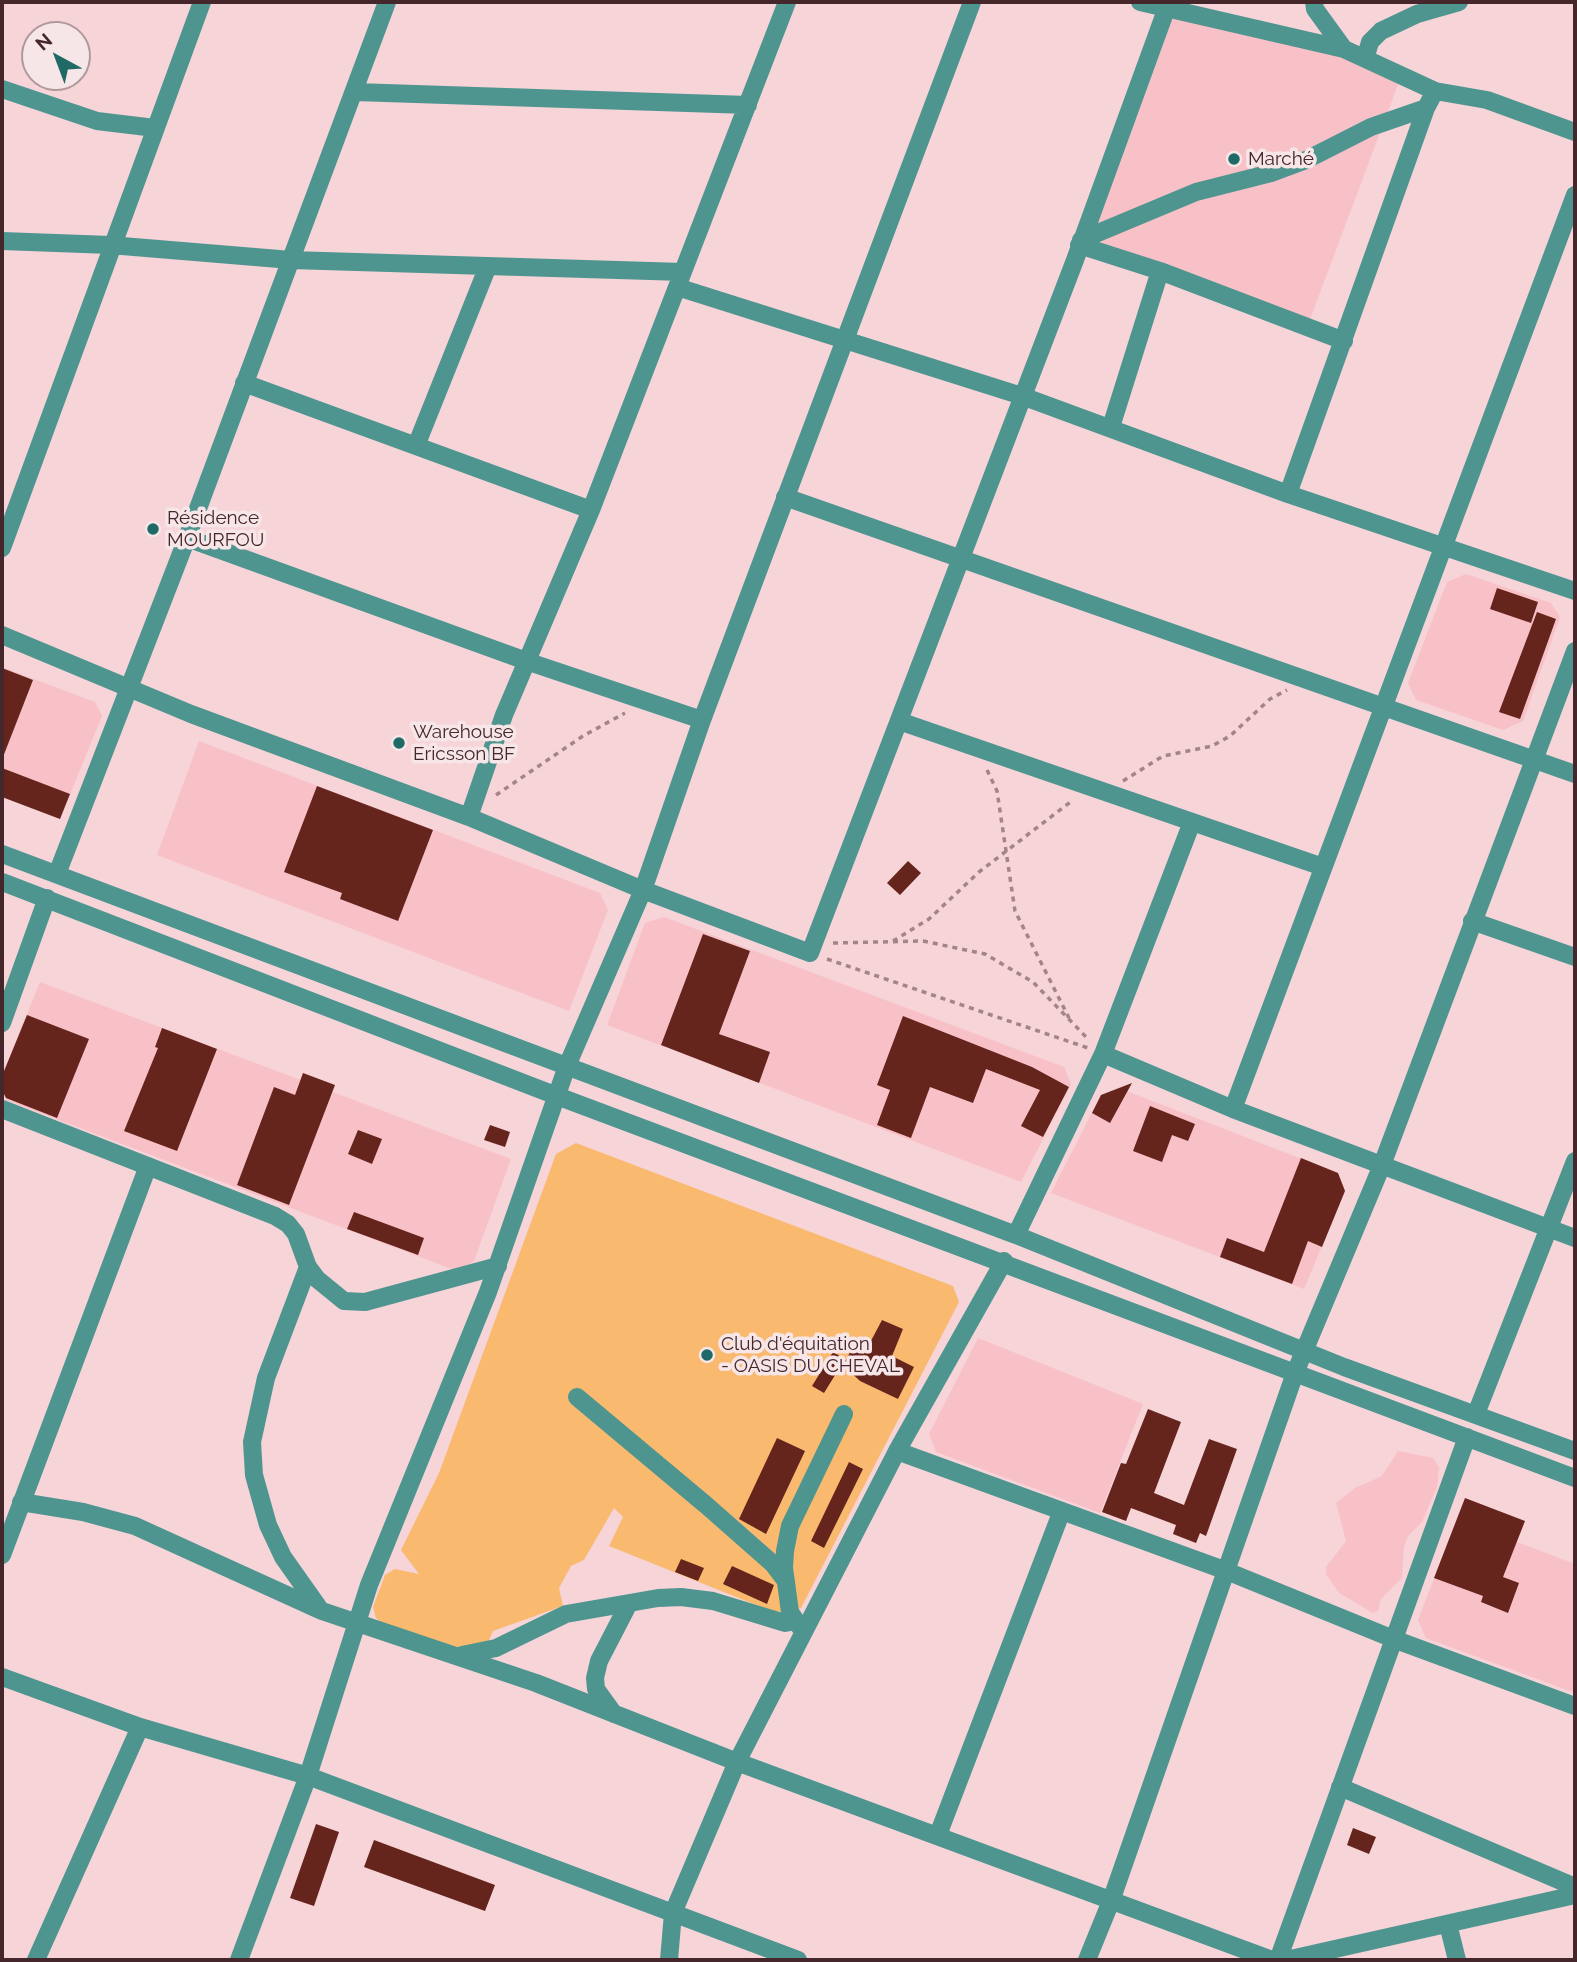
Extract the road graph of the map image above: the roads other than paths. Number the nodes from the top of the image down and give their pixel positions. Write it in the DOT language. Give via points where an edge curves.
graph roads {
  1 [pos="202,2"];
  2 [pos="387,2"];
  3 [pos="787,2"];
  4 [pos="972,2"];
  5 [pos="1140,2"];
  6 [pos="1459,2"];
  7 [pos="1317,4"];
  8 [pos="1166,10"];
  9 [pos="1289,33"];
  10 [pos="1344,48"];
  11 [pos="1366,56"];
  12 [pos="2,89"];
  13 [pos="1435,91"];
  14 [pos="355,92"];
  15 [pos="748,105"];
  16 [pos="1426,108"];
  17 [pos="155,128"];
  18 [pos="1575,132"];
  19 [pos="1575,195"];
  20 [pos="2,242"];
  21 [pos="1080,243"];
  22 [pos="110,246"];
  23 [pos="291,260"];
  24 [pos="488,266"];
  25 [pos="1160,271"];
  26 [pos="680,280"];
  27 [pos="844,341"];
  28 [pos="1344,341"];
  29 [pos="244,383"];
  30 [pos="1022,396"];
  31 [pos="1111,428"];
  32 [pos="416,446"];
  33 [pos="1288,494"];
  34 [pos="785,497"];
  35 [pos="590,510"];
  36 [pos="187,538"];
  37 [pos="1445,547"];
  38 [pos="2,548"];
  39 [pos="960,560"];
  40 [pos="1575,591"];
  41 [pos="2,635"];
  42 [pos="1575,651"];
  43 [pos="529,662"];
  44 [pos="130,689"];
  45 [pos="1383,707"];
  46 [pos="702,720"];
  47 [pos="899,721"];
  48 [pos="1534,760"];
  49 [pos="1575,774"];
  50 [pos="471,809"];
  51 [pos="1192,822"];
  52 [pos="2,854"];
  53 [pos="1323,867"];
  54 [pos="57,874"];
  55 [pos="2,882"];
  56 [pos="643,890"];
  57 [pos="47,898"];
  58 [pos="1472,920"];
  59 [pos="1575,957"];
  60 [pos="2,1023"];
  61 [pos="1103,1054"];
  62 [pos="567,1066"];
  63 [pos="557,1096"];
  64 [pos="2,1109"];
  65 [pos="1233,1109"];
  66 [pos="1575,1161"];
  67 [pos="1382,1165"];
  68 [pos="148,1166"];
  69 [pos="1551,1229"];
  70 [pos="1016,1235"];
  71 [pos="1575,1238"];
  72 [pos="1004,1261"];
  73 [pos="308,1266"];
  74 [pos="498,1266"];
  75 [pos="1304,1351"];
  76 [pos="1295,1373"];
  77 [pos="578,1397"];
  78 [pos="844,1414"];
  79 [pos="1476,1414"];
  80 [pos="1467,1437"];
  81 [pos="897,1451"];
  82 [pos="1575,1451"];
  83 [pos="1575,1478"];
  84 [pos="21,1502"];
  85 [pos="1061,1513"];
  86 [pos="2,1555"];
  87 [pos="1224,1570"];
  88 [pos="786,1581"];
  89 [pos="628,1605"];
  90 [pos="322,1611"];
  91 [pos="356,1622"];
  92 [pos="800,1627"];
  93 [pos="1396,1640"];
  94 [pos="459,1656"];
  95 [pos="2,1677"];
  96 [pos="1575,1706"];
  97 [pos="616,1716"];
  98 [pos="140,1727"];
  99 [pos="737,1762"];
  100 [pos="308,1776"];
  101 [pos="1340,1787"];
  102 [pos="937,1835"];
  103 [pos="1575,1887"];
  104 [pos="1575,1895"];
  105 [pos="1111,1901"];
  106 [pos="673,1913"];
  107 [pos="1448,1924"];
  108 [pos="36,1960"];
  109 [pos="239,1960"];
  110 [pos="669,1960"];
  111 [pos="797,1960"];
  112 [pos="1087,1960"];
  113 [pos="1272,1960"];
  114 [pos="1278,1960"];
  115 [pos="1286,1960"];
  116 [pos="1457,1960"];
  1 -- 17 [label="street"];
  2 -- 14 [label="street"];
  3 -- 15 [label="street"];
  4 -- 27 [label="street"];
  5 -- 8 [label="street"];
  6 -- 11 [label="street" via="1417,14 1381,32 1370,42"];
  7 -- 9 [label="street"];
  7 -- 10 [label="street"];
  8 -- 9 [label="street"];
  8 -- 21 [label="street"];
  9 -- 10 [label="street"];
  10 -- 11 [label="street"];
  11 -- 13 [label="street"];
  12 -- 17 [label="street" via="97,121"];
  13 -- 16 [label="street"];
  13 -- 18 [label="street" via="1487,100"];
  14 -- 15 [label="street"];
  14 -- 23 [label="street"];
  15 -- 26 [label="street"];
  16 -- 21 [label="street" via="1371,127 1271,173 1196,192"];
  16 -- 28 [label="street"];
  17 -- 22 [label="street"];
  19 -- 37 [label="street"];
  20 -- 22 [label="street"];
  21 -- 25 [label="street"];
  21 -- 30 [label="street"];
  22 -- 23 [label="street"];
  22 -- 38 [label="street"];
  23 -- 24 [label="street"];
  23 -- 29 [label="street"];
  24 -- 26 [label="street"];
  24 -- 32 [label="street"];
  25 -- 28 [label="street"];
  25 -- 31 [label="street"];
  26 -- 27 [label="street"];
  26 -- 35 [label="street"];
  27 -- 30 [label="street"];
  27 -- 34 [label="street"];
  28 -- 33 [label="street"];
  29 -- 32 [label="street"];
  29 -- 36 [label="street"];
  30 -- 31 [label="street"];
  30 -- 39 [label="street"];
  31 -- 33 [label="street"];
  32 -- 35 [label="street"];
  33 -- 37 [label="street"];
  34 -- 39 [label="street"];
  34 -- 46 [label="street"];
  35 -- 43 [label="street"];
  36 -- 43 [label="street"];
  36 -- 44 [label="street"];
  37 -- 40 [label="street"];
  37 -- 45 [label="street"];
  39 -- 45 [label="street"];
  39 -- 47 [label="street"];
  41 -- 44 [label="street"];
  42 -- 48 [label="street"];
  43 -- 46 [label="street"];
  43 -- 50 [label="street" via="504,715"];
  44 -- 50 [label="street"];
  44 -- 54 [label="street"];
  45 -- 48 [label="street"];
  45 -- 53 [label="street"];
  46 -- 56 [label="street"];
  47 -- 51 [label="street"];
  47 -- 56 [label="street" via="812,949"];
  48 -- 49 [label="street"];
  48 -- 58 [label="street"];
  50 -- 56 [label="street"];
  51 -- 53 [label="street"];
  51 -- 61 [label="street"];
  52 -- 54 [label="street"];
  53 -- 65 [label="street"];
  54 -- 62 [label="street"];
  55 -- 57 [label="street"];
  56 -- 62 [label="street"];
  57 -- 60 [label="street"];
  57 -- 63 [label="street"];
  58 -- 59 [label="street"];
  58 -- 67 [label="street"];
  61 -- 65 [label="street"];
  61 -- 70 [label="street"];
  62 -- 63 [label="street"];
  62 -- 70 [label="street"];
  63 -- 72 [label="street"];
  63 -- 74 [label="street"];
  64 -- 68 [label="street"];
  65 -- 67 [label="street"];
  66 -- 69 [label="street"];
  67 -- 69 [label="street"];
  67 -- 75 [label="street"];
  68 -- 73 [label="street" via="288,1224"];
  68 -- 84 [label="street"];
  69 -- 71 [label="street"];
  69 -- 79 [label="street"];
  70 -- 75 [label="street"];
  72 -- 76 [label="street"];
  72 -- 81 [label="street"];
  73 -- 74 [label="street" via="331,1293 344,1301 365,1302"];
  73 -- 90 [label="street" via="266,1378 252,1442 254,1475 268,1525 283,1558"];
  74 -- 91 [label="street"];
  75 -- 76 [label="street"];
  75 -- 79 [label="street"];
  76 -- 80 [label="street"];
  76 -- 87 [label="street"];
  77 -- 88 [label="street" via="706,1504"];
  78 -- 88 [label="street" via="790,1526"];
  79 -- 82 [label="street"];
  80 -- 83 [label="street"];
  80 -- 93 [label="street"];
  81 -- 85 [label="street"];
  81 -- 92 [label="street"];
  84 -- 86 [label="street"];
  84 -- 90 [label="street" via="135,1526"];
  85 -- 87 [label="street"];
  85 -- 102 [label="street"];
  87 -- 93 [label="street"];
  87 -- 105 [label="street"];
  88 -- 92 [label="street" via="790,1612"];
  89 -- 92 [label="street" via="681,1597 713,1601"];
  89 -- 94 [label="street" via="566,1614 496,1648"];
  89 -- 97 [label="street" via="595,1678 596,1689"];
  90 -- 91 [label="street"];
  91 -- 94 [label="street"];
  91 -- 100 [label="street"];
  92 -- 99 [label="street"];
  93 -- 96 [label="street"];
  93 -- 101 [label="street"];
  94 -- 97 [label="street"];
  95 -- 98 [label="street"];
  97 -- 99 [label="street"];
  98 -- 100 [label="street"];
  98 -- 108 [label="street"];
  99 -- 102 [label="street"];
  99 -- 106 [label="street"];
  100 -- 106 [label="street"];
  100 -- 109 [label="street"];
  101 -- 103 [label="street"];
  101 -- 114 [label="street"];
  102 -- 105 [label="street"];
  104 -- 107 [label="street"];
  105 -- 112 [label="street"];
  105 -- 113 [label="street"];
  106 -- 110 [label="street"];
  106 -- 111 [label="street"];
  107 -- 115 [label="street"];
  107 -- 116 [label="street"];
}
